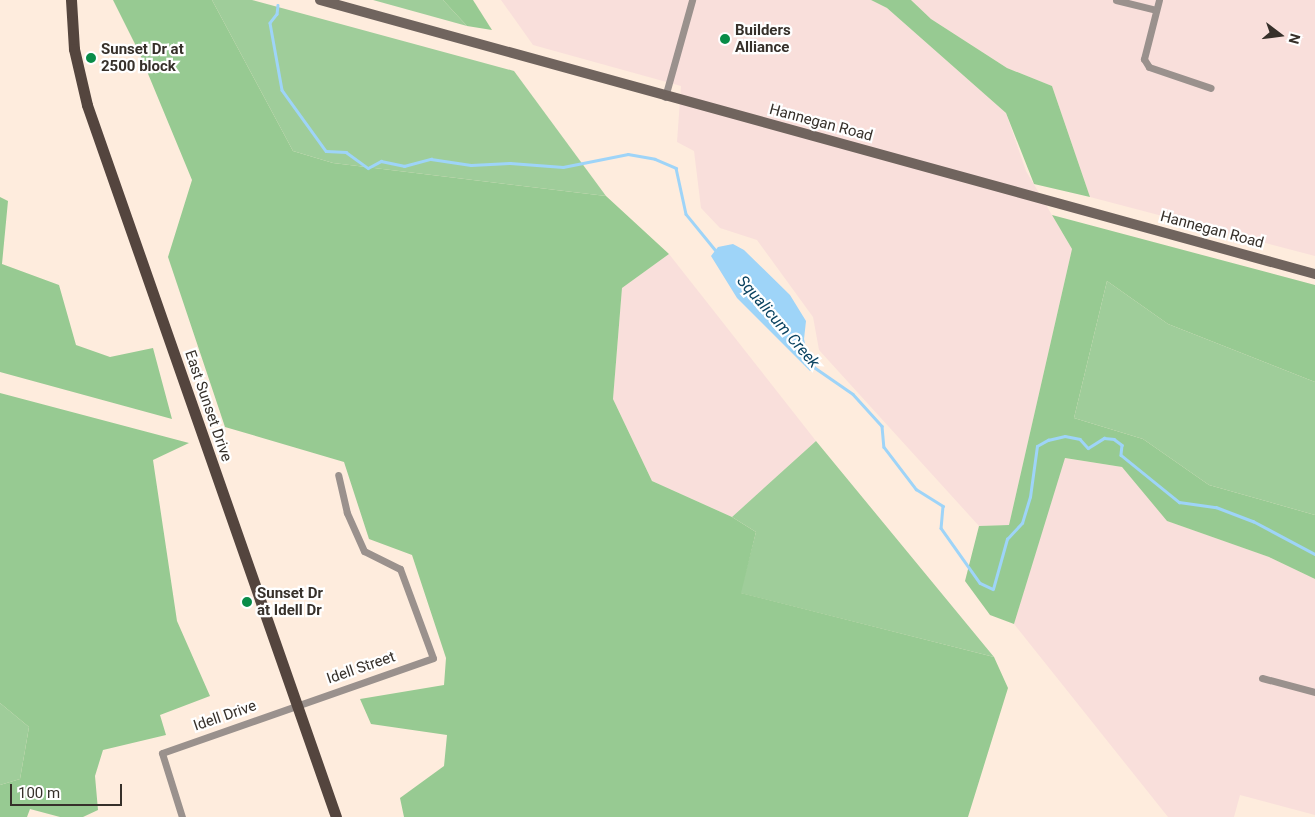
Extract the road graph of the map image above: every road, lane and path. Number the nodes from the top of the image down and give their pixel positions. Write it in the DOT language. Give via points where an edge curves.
graph roads {
  1 [pos="71,0"];
  2 [pos="320,0"];
  3 [pos="692,0"];
  4 [pos="1116,0"];
  5 [pos="1159,0"];
  6 [pos="1156,10"];
  7 [pos="1211,88"];
  8 [pos="665,97"];
  9 [pos="1315,274"];
  10 [pos="338,475"];
  11 [pos="1262,678"];
  12 [pos="1315,692"];
  13 [pos="297,705"];
  14 [pos="182,817"];
  15 [pos="336,817"];
  1 -- 13 [label="main road, East Sunset Drive" via="74,49 86,105"];
  2 -- 8 [label="main road, Hannegan Road"];
  3 -- 8 [label="street"];
  4 -- 6 [label="street"];
  5 -- 6 [label="street"];
  6 -- 7 [label="street" via="1144,59 1149,67"];
  8 -- 9 [label="main road, Hannegan Road"];
  10 -- 13 [label="street, Idell Street" via="347,513 364,551 400,569 433,658"];
  11 -- 12 [label="street"];
  13 -- 14 [label="street, Idell Drive" via="162,753"];
  13 -- 15 [label="main road, East Sunset Drive"];
}
